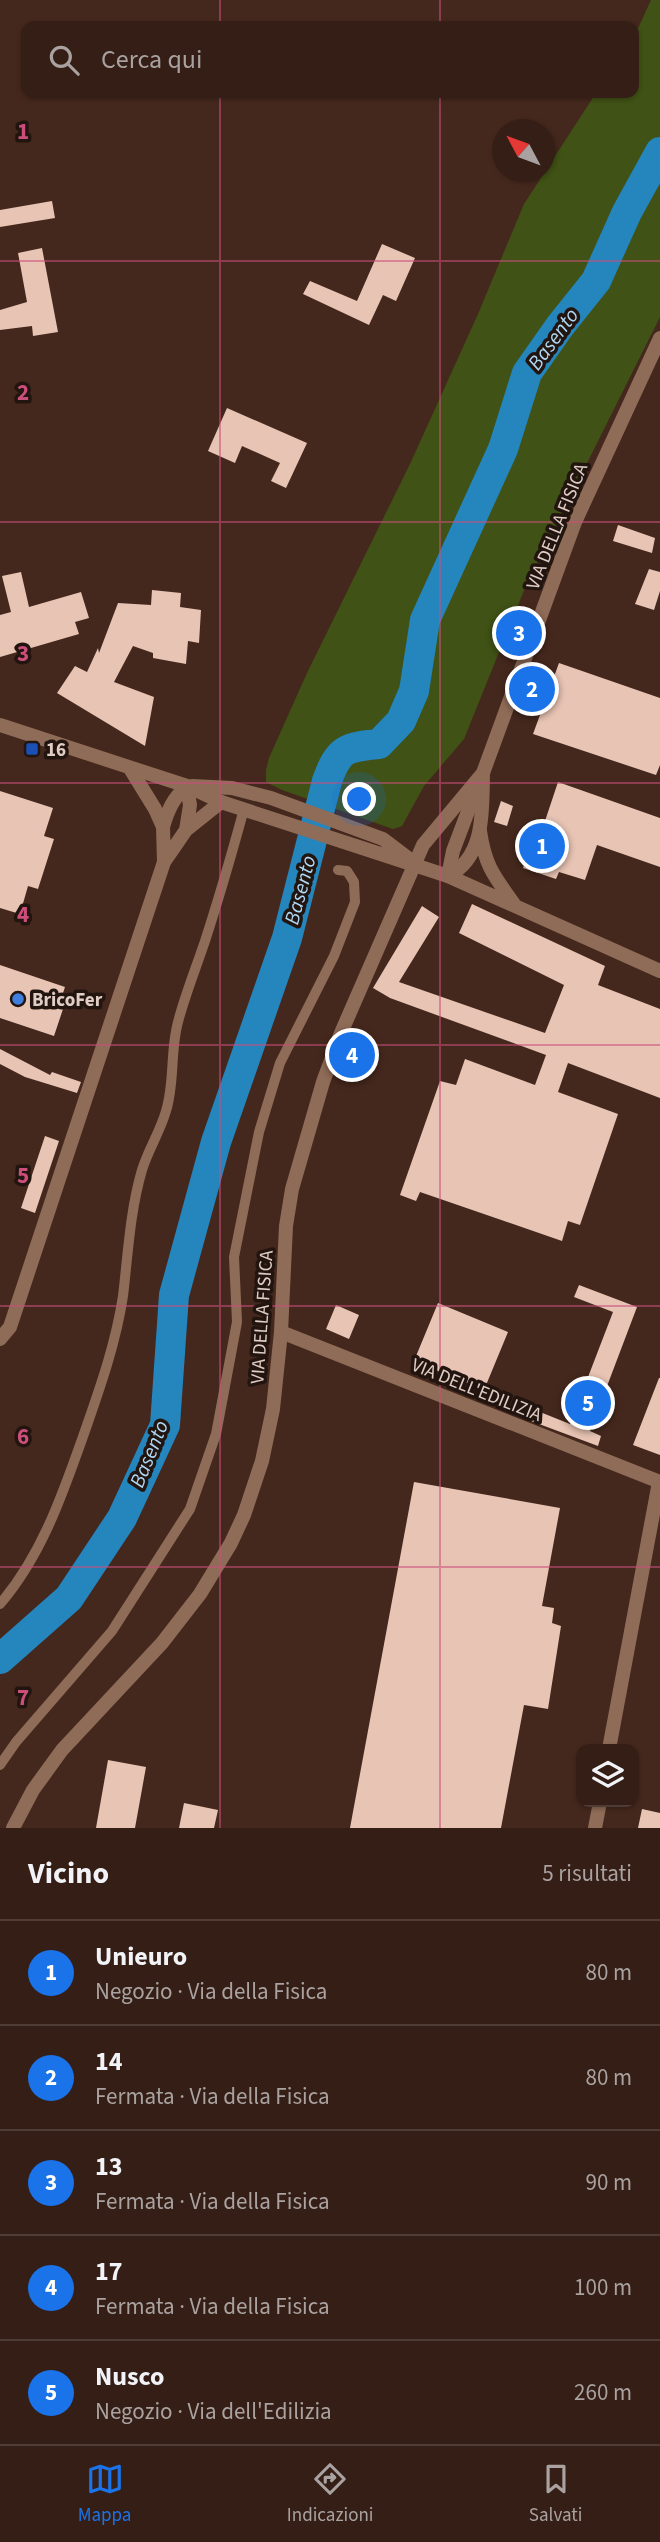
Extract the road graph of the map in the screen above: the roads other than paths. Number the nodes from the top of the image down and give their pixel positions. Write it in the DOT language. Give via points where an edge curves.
graph roads {
  1 [pos="660,338"];
  2 [pos="0,725"];
  3 [pos="131,770"];
  4 [pos="483,773"];
  5 [pos="187,786"];
  6 [pos="221,802"];
  7 [pos="244,809"];
  8 [pos="163,827"];
  9 [pos="186,830"];
  10 [pos="480,831"];
  11 [pos="164,862"];
  12 [pos="414,863"];
  13 [pos="338,870"];
  14 [pos="449,876"];
  15 [pos="515,905"];
  16 [pos="660,971"];
  17 [pos="281,1332"];
  18 [pos="0,1339"];
  19 [pos="659,1482"];
  20 [pos="0,1604"];
  21 [pos="610,1744"];
  22 [pos="0,1765"];
  23 [pos="599,1807"];
  24 [pos="13,1828"];
  25 [pos="595,1828"];
  1 -- 4 [label="street, VIA DELLA FISICA" via="575,522"];
  2 -- 3 [label="street"];
  3 -- 5 [label="street"];
  3 -- 8 [label="street"];
  4 -- 10 [label="street, VIA DELLA FISICA"];
  4 -- 12 [label="street, VIA DELLA FISICA" via="423,845"];
  4 -- 14 [label="street" via="453,851"];
  5 -- 6 [label="street"];
  5 -- 8 [label="street" via="175,797"];
  5 -- 9 [label="street"];
  5 -- 12 [label="street" via="232,788 271,798 383,839"];
  6 -- 7 [label="street"];
  6 -- 9 [label="street"];
  7 -- 12 [label="street"];
  7 -- 20 [label="street" via="177,1023 173,1083 143,1167 112,1353 61,1499 36,1553"];
  8 -- 11 [label="street"];
  9 -- 11 [label="street"];
  10 -- 14 [label="street, VIA DELLA FISICA" via="468,860"];
  10 -- 15 [label="street" via="489,869"];
  11 -- 18 [label="street" via="10,1327"];
  12 -- 14 [label="street"];
  12 -- 17 [label="street, VIA DELLA FISICA" via="341,1032 306,1138 286,1226"];
  13 -- 22 [label="street" via="347,871 355,882 355,902 334,956 280,1063 259,1132 234,1257 237,1322 216,1434 190,1509 112,1631"];
  14 -- 15 [label="street"];
  15 -- 16 [label="street"];
  17 -- 19 [label="street, VIA DELL'EDILIZIA"];
  17 -- 24 [label="street, VIA DELLA FISICA" via="269,1435 255,1486 231,1543 162,1643 47,1770"];
  19 -- 21 [label="street, VIA DELL'EDILIZIA"];
  23 -- 25 [label="street"];
}
